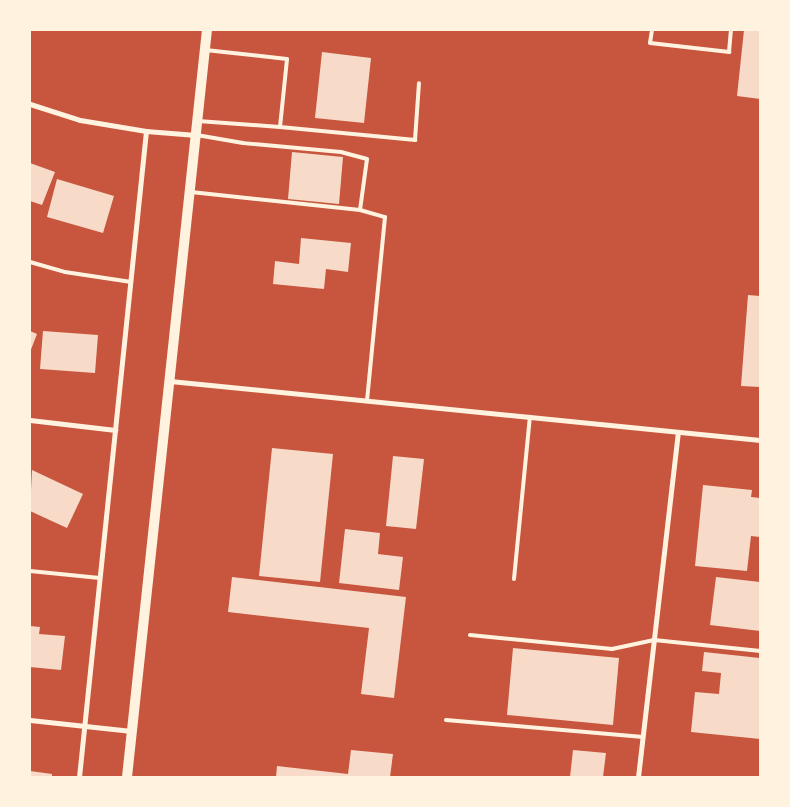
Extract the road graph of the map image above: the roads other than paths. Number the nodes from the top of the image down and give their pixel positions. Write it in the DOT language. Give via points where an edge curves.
graph roads {
  1 [pos="207,30"];
  2 [pos="652,30"];
  3 [pos="730,30"];
  4 [pos="205,50"];
  5 [pos="419,83"];
  6 [pos="30,104"];
  7 [pos="198,121"];
  8 [pos="280,127"];
  9 [pos="146,131"];
  10 [pos="197,135"];
  11 [pos="190,192"];
  12 [pos="360,210"];
  13 [pos="30,262"];
  14 [pos="132,282"];
  15 [pos="170,381"];
  16 [pos="367,401"];
  17 [pos="530,417"];
  18 [pos="30,420"];
  19 [pos="116,430"];
  20 [pos="678,432"];
  21 [pos="760,440"];
  22 [pos="30,571"];
  23 [pos="100,578"];
  24 [pos="514,579"];
  25 [pos="470,634"];
  26 [pos="654,640"];
  27 [pos="760,651"];
  28 [pos="30,720"];
  29 [pos="446,720"];
  30 [pos="84,726"];
  31 [pos="131,731"];
  32 [pos="643,737"];
  33 [pos="78,777"];
  34 [pos="126,777"];
  35 [pos="638,777"];
  1 -- 4 [label="main road"];
  2 -- 3 [label="lane" via="650,43 729,52"];
  4 -- 7 [label="main road"];
  4 -- 8 [label="lane" via="287,59"];
  5 -- 8 [label="lane" via="415,140"];
  6 -- 9 [label="street" via="80,120"];
  7 -- 8 [label="lane"];
  7 -- 10 [label="main road"];
  9 -- 10 [label="street"];
  9 -- 14 [label="street"];
  10 -- 11 [label="main road"];
  10 -- 12 [label="lane" via="243,143 341,152 367,159"];
  11 -- 12 [label="lane"];
  11 -- 15 [label="main road"];
  12 -- 16 [label="lane" via="385,217"];
  13 -- 14 [label="lane" via="65,272"];
  14 -- 19 [label="street"];
  15 -- 16 [label="street"];
  15 -- 31 [label="main road"];
  16 -- 17 [label="street"];
  17 -- 20 [label="street"];
  17 -- 24 [label="lane"];
  18 -- 19 [label="street"];
  19 -- 23 [label="street"];
  20 -- 21 [label="street"];
  20 -- 26 [label="street"];
  22 -- 23 [label="lane"];
  23 -- 30 [label="street"];
  25 -- 26 [label="lane" via="612,649"];
  26 -- 27 [label="lane"];
  26 -- 32 [label="street"];
  28 -- 30 [label="street"];
  29 -- 32 [label="lane"];
  30 -- 31 [label="street"];
  30 -- 33 [label="street"];
  31 -- 34 [label="main road"];
  32 -- 35 [label="street"];
}
